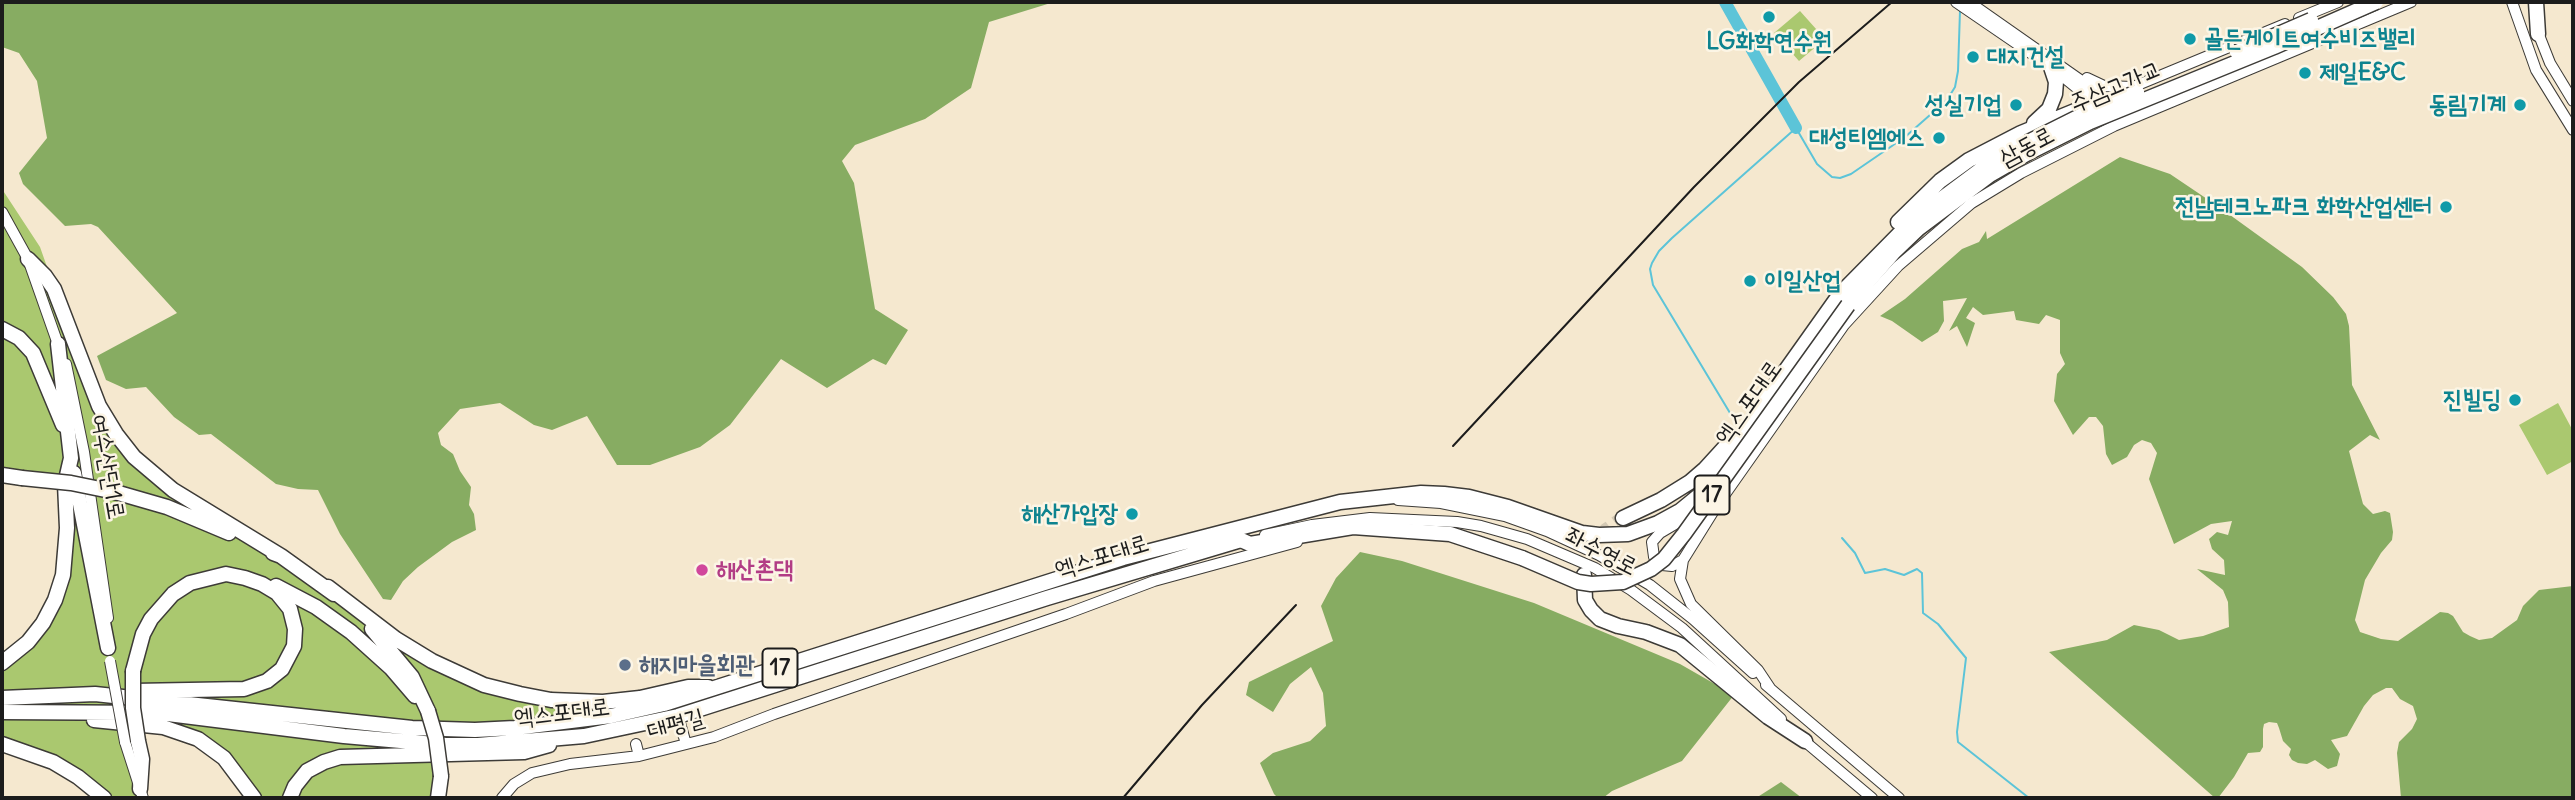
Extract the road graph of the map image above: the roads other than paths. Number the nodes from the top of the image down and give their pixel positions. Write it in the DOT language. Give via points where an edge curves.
graph roads {
  1 [pos="1956,2"];
  2 [pos="1969,2"];
  3 [pos="2338,2"];
  4 [pos="2355,2"];
  5 [pos="2376,2"];
  6 [pos="2411,2"];
  7 [pos="2528,2"];
  8 [pos="2536,2"];
  9 [pos="2511,5"];
  10 [pos="2538,34"];
  11 [pos="2054,64"];
  12 [pos="2134,87"];
  13 [pos="2101,101"];
  14 [pos="2573,102"];
  15 [pos="2133,119"];
  16 [pos="2119,123"];
  17 [pos="2573,130"];
  18 [pos="2026,142"];
  19 [pos="1974,201"];
  20 [pos="2,212"];
  21 [pos="28,259"];
  22 [pos="1875,274"];
  23 [pos="1844,300"];
  24 [pos="2,329"];
  25 [pos="58,344"];
  26 [pos="1759,408"];
  27 [pos="67,433"];
  28 [pos="71,458"];
  29 [pos="2,475"];
  30 [pos="1702,493"];
  31 [pos="1386,498"];
  32 [pos="1623,518"];
  33 [pos="1241,540"];
  34 [pos="1311,540"];
  35 [pos="1257,548"];
  36 [pos="281,556"];
  37 [pos="1683,560"];
  38 [pos="226,574"];
  39 [pos="1584,575"];
  40 [pos="328,587"];
  41 [pos="109,654"];
  42 [pos="2,663"];
  43 [pos="716,688"];
  44 [pos="1770,688"];
  45 [pos="95,694"];
  46 [pos="2,698"];
  47 [pos="428,710"];
  48 [pos="2,713"];
  49 [pos="678,716"];
  50 [pos="584,736"];
  51 [pos="132,741"];
  52 [pos="1805,741"];
  53 [pos="2,744"];
  54 [pos="636,744"];
  55 [pos="686,744"];
  56 [pos="639,757"];
  57 [pos="141,793"];
  58 [pos="104,798"];
  59 [pos="254,798"];
  60 [pos="290,798"];
  61 [pos="438,798"];
  62 [pos="502,798"];
  63 [pos="1872,798"];
  64 [pos="1899,798"];
  1 -- 11 [label="street"];
  2 -- 11 [label="street"];
  3 -- 12 [label="street"];
  4 -- 18 [label="highway, 주삼고가교 / 17, bridge"];
  5 -- 18 [label="highway, 주삼고가교 / 17, bridge" via="2090,122"];
  6 -- 15 [label="street, 삼동로"];
  7 -- 10 [label="street"];
  8 -- 10 [label="highway"];
  9 -- 17 [label="street" via="2536,70"];
  10 -- 14 [label="street"];
  11 -- 12 [label="street" via="2104,86"];
  11 -- 13 [label="street"];
  11 -- 18 [label="highway" via="2052,105"];
  12 -- 13 [label="street"];
  13 -- 15 [label="street"];
  13 -- 16 [label="street"];
  13 -- 18 [label="highway"];
  15 -- 16 [label="street, 삼동로"];
  16 -- 19 [label="street, 삼동로"];
  18 -- 22 [label="highway, 엑스포대로 / 17" via="1947,205"];
  18 -- 23 [label="highway, 엑스포대로 / 17" via="1913,220"];
  19 -- 22 [label="street" via="1921,235"];
  19 -- 37 [label="street" via="1898,266 1844,325"];
  20 -- 21 [label="street, 여수산단1로"];
  21 -- 25 [label="street, 여수산단1로"];
  21 -- 36 [label="highway" via="51,284 99,406 134,457 173,491"];
  22 -- 23 [label="highway, 엑스포대로 / 17"];
  23 -- 26 [label="highway, 엑스포대로 / 17"];
  23 -- 35 [label="highway, 엑스포대로 / 17, bridge" via="1684,534 1664,559 1623,582 1578,582 1450,534 1353,527"];
  24 -- 27 [label="highway" via="33,353"];
  25 -- 27 [label="highway"];
  25 -- 41 [label="street, 여수산단1로" via="84,452 106,591"];
  26 -- 30 [label="highway, 엑스포대로 / 17"];
  26 -- 32 [label="highway" via="1698,475"];
  27 -- 28 [label="highway"];
  28 -- 41 [label="highway"];
  28 -- 42 [label="highway" via="65,484 67,543 60,588 37,631"];
  29 -- 36 [label="highway, bridge" via="71,483 167,507"];
  30 -- 31 [label="highway, 엑스포대로 / 17" via="1658,523 1617,535 1582,533 1469,497 1422,493"];
  30 -- 37 [label="street" via="1694,511 1652,542 1654,557 1662,565"];
  31 -- 43 [label="highway, 엑스포대로 / 17" via="1339,502 1163,546"];
  31 -- 44 [label="street, 좌수영로" via="1505,516 1599,555 1672,602"];
  33 -- 35 [label="highway, 엑스포대로 / 17"];
  33 -- 49 [label="highway, 엑스포대로 / 17"];
  33 -- 52 [label="street, 좌수영로" via="1370,518 1457,522 1527,539 1595,568 1641,597 1682,628"];
  34 -- 35 [label="street, 대평길"];
  35 -- 55 [label="street, 대평길"];
  36 -- 40 [label="highway"];
  37 -- 44 [label="street" via="1681,584 1691,604 1758,670"];
  38 -- 45 [label="highway" via="262,584 287,604 295,629 294,646 278,674 244,689"];
  38 -- 47 [label="highway" via="265,581 335,620 391,668"];
  38 -- 51 [label="highway, bridge" via="190,583 160,607 143,634 133,671"];
  39 -- 52 [label="highway" via="1585,600 1600,619 1680,645 1768,717"];
  40 -- 43 [label="highway" via="396,639 484,685 551,700 603,702 688,687"];
  40 -- 47 [label="highway" via="402,664"];
  41 -- 51 [label="street, 여수산단1로, bridge"];
  43 -- 45 [label="highway, 엑스포대로 / 17" via="611,716 465,730"];
  44 -- 64 [label="street, 좌수영로"];
  45 -- 46 [label="highway, 엑스포대로 / 17"];
  47 -- 61 [label="highway, bridge" via="441,776"];
  48 -- 50 [label="highway, 엑스포대로 / 17" via="160,713 446,745"];
  48 -- 59 [label="highway" via="153,726 185,734 224,758"];
  49 -- 50 [label="highway, 엑스포대로 / 17"];
  49 -- 55 [label="street"];
  50 -- 60 [label="highway" via="524,752 341,757 307,771"];
  51 -- 57 [label="highway" via="142,760"];
  52 -- 63 [label="street, 좌수영로"];
  53 -- 58 [label="highway" via="53,762"];
  54 -- 56 [label="street, 대평길"];
  55 -- 56 [label="street, 대평길"];
  56 -- 62 [label="street" via="532,773 514,783"];
}
